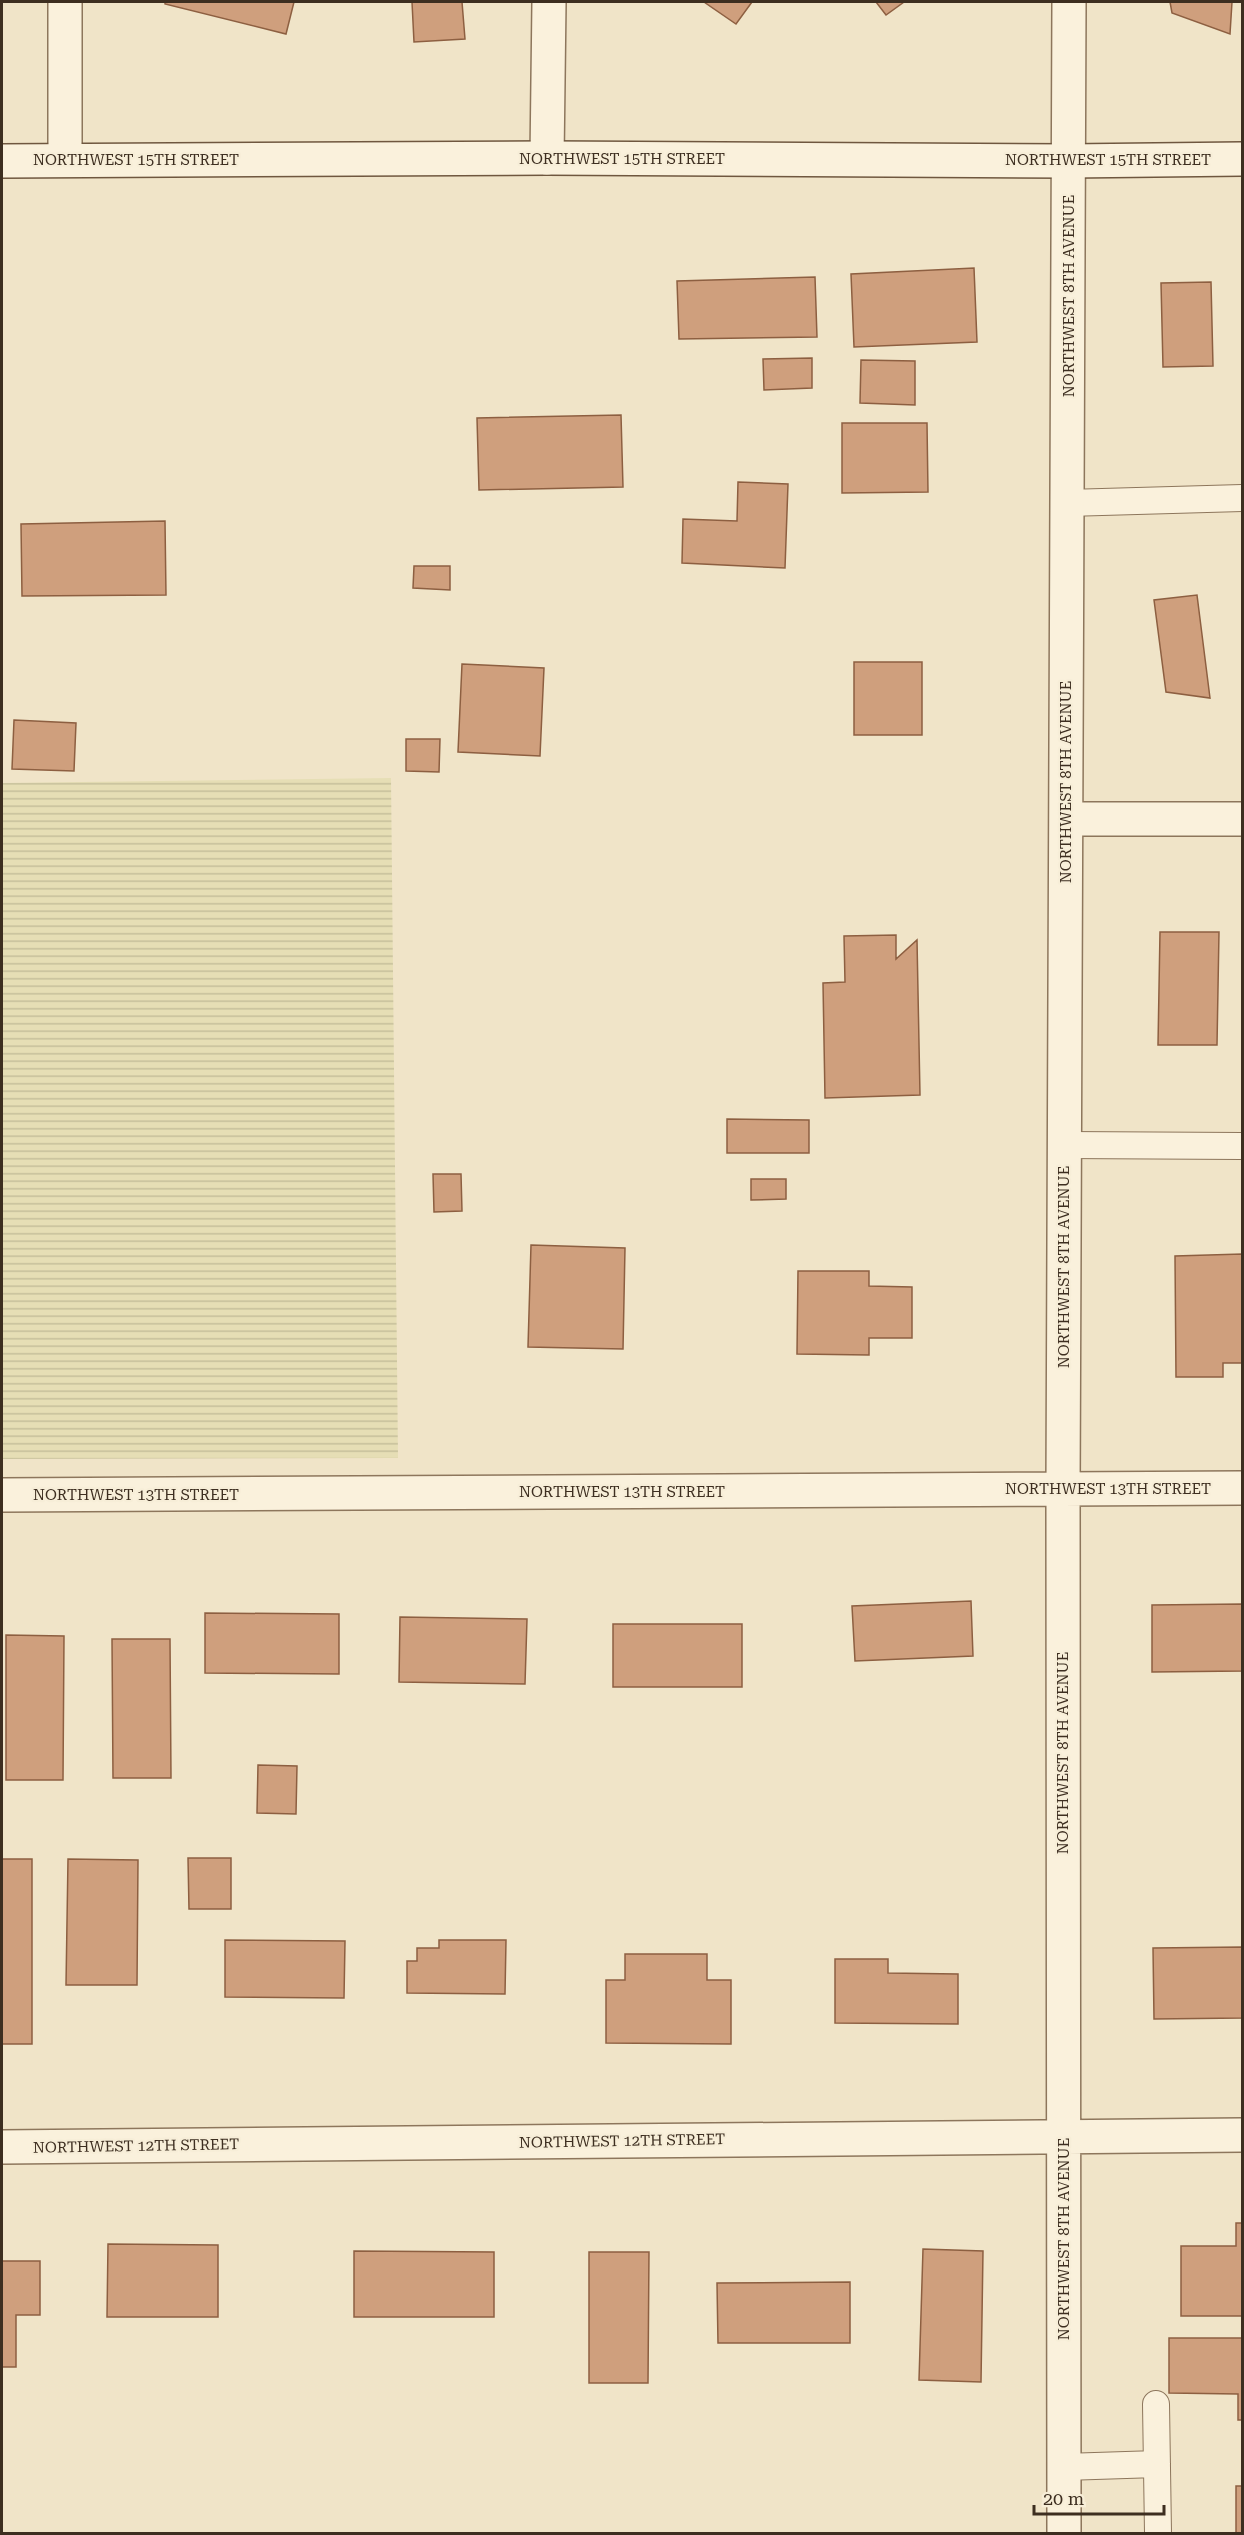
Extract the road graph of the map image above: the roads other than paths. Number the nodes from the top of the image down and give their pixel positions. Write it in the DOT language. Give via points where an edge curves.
graph roads {
  1 [pos="65,2"];
  2 [pos="549,2"];
  3 [pos="1069,2"];
  4 [pos="547,158"];
  5 [pos="1242,159"];
  6 [pos="65,160"];
  7 [pos="2,161"];
  8 [pos="1069,161"];
  9 [pos="1242,498"];
  10 [pos="1067,502"];
  11 [pos="1066,819"];
  12 [pos="1242,819"];
  13 [pos="1065,1145"];
  14 [pos="1242,1146"];
  15 [pos="1242,1488"];
  16 [pos="1063,1490"];
  17 [pos="2,1495"];
  18 [pos="1242,2135"];
  19 [pos="1064,2136"];
  20 [pos="2,2147"];
  21 [pos="1156,2404"];
  22 [pos="1157,2464"];
  23 [pos="1064,2467"];
  24 [pos="1158,2533"];
  25 [pos="1064,2534"];
  1 -- 6 [label="street"];
  2 -- 4 [label="street"];
  3 -- 8 [label="street, NORTHWEST 8TH AVENUE"];
  4 -- 6 [label="street, NORTHWEST 15TH STREET"];
  4 -- 8 [label="street, NORTHWEST 15TH STREET"];
  5 -- 8 [label="street, NORTHWEST 15TH STREET"];
  6 -- 7 [label="street, NORTHWEST 15TH STREET"];
  8 -- 10 [label="street, NORTHWEST 8TH AVENUE"];
  9 -- 10 [label="lane"];
  10 -- 11 [label="street, NORTHWEST 8TH AVENUE"];
  11 -- 12 [label="street"];
  11 -- 13 [label="street, NORTHWEST 8TH AVENUE"];
  13 -- 14 [label="lane"];
  13 -- 16 [label="street, NORTHWEST 8TH AVENUE"];
  15 -- 16 [label="street, NORTHWEST 13TH STREET"];
  16 -- 17 [label="street, NORTHWEST 13TH STREET"];
  16 -- 19 [label="street, NORTHWEST 8TH AVENUE"];
  18 -- 19 [label="street, NORTHWEST 12TH STREET"];
  19 -- 20 [label="street, NORTHWEST 12TH STREET"];
  19 -- 23 [label="street, NORTHWEST 8TH AVENUE"];
  21 -- 22 [label="lane"];
  22 -- 23 [label="lane"];
  22 -- 24 [label="lane"];
  23 -- 25 [label="street, NORTHWEST 8TH AVENUE"];
}
